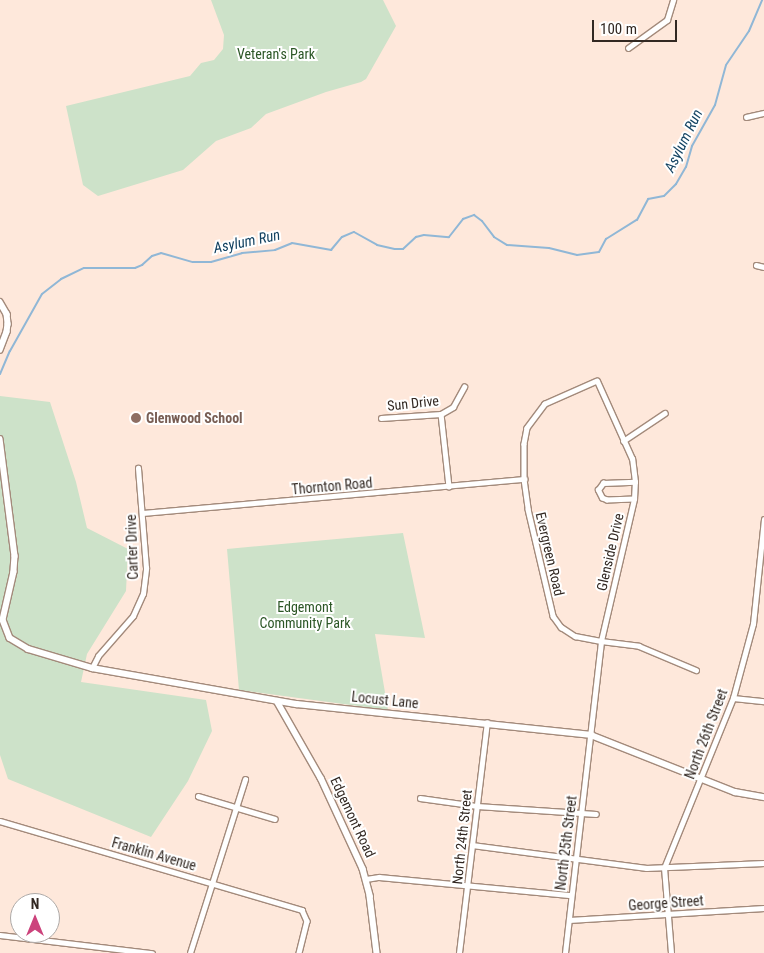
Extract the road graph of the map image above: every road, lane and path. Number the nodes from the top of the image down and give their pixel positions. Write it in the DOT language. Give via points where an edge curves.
graph roads {
  1 [pos="673,0"];
  2 [pos="628,48"];
  3 [pos="764,113"];
  4 [pos="746,117"];
  5 [pos="756,265"];
  6 [pos="764,267"];
  7 [pos="0,302"];
  8 [pos="0,350"];
  9 [pos="597,380"];
  10 [pos="464,387"];
  11 [pos="665,413"];
  12 [pos="441,414"];
  13 [pos="381,418"];
  14 [pos="0,438"];
  15 [pos="622,441"];
  16 [pos="138,468"];
  17 [pos="524,479"];
  18 [pos="635,482"];
  19 [pos="449,487"];
  20 [pos="634,499"];
  21 [pos="142,513"];
  22 [pos="764,520"];
  23 [pos="601,641"];
  24 [pos="92,668"];
  25 [pos="696,670"];
  26 [pos="732,698"];
  27 [pos="277,701"];
  28 [pos="764,701"];
  29 [pos="487,723"];
  30 [pos="590,735"];
  31 [pos="701,778"];
  32 [pos="245,780"];
  33 [pos="198,796"];
  34 [pos="764,797"];
  35 [pos="420,798"];
  36 [pos="236,806"];
  37 [pos="477,806"];
  38 [pos="596,814"];
  39 [pos="580,815"];
  40 [pos="275,819"];
  41 [pos="0,821"];
  42 [pos="472,845"];
  43 [pos="576,858"];
  44 [pos="764,863"];
  45 [pos="664,868"];
  46 [pos="366,879"];
  47 [pos="212,883"];
  48 [pos="468,885"];
  49 [pos="571,895"];
  50 [pos="764,908"];
  51 [pos="667,914"];
  52 [pos="570,920"];
  53 [pos="0,934"];
  54 [pos="152,953"];
  55 [pos="190,953"];
  56 [pos="299,953"];
  57 [pos="377,953"];
  58 [pos="459,953"];
  59 [pos="566,953"];
  60 [pos="670,953"];
  1 -- 2 [label="street" via="667,20"];
  3 -- 4 [label="street"];
  5 -- 6 [label="street"];
  7 -- 8 [label="street" via="8,324"];
  9 -- 15 [label="street, Glenside Drive"];
  9 -- 17 [label="street, Evergreen Road" via="545,404 534,416 527,428 524,444"];
  10 -- 12 [label="street, Sun Drive" via="453,407"];
  11 -- 15 [label="street"];
  12 -- 13 [label="street, Sun Drive"];
  12 -- 19 [label="street"];
  14 -- 24 [label="street, Locust Lane" via="14,556 14,572 3,610 5,630 17,644 28,650"];
  15 -- 18 [label="street, Glenside Drive" via="632,459"];
  16 -- 21 [label="street, Carter Drive"];
  17 -- 19 [label="street, Thornton Road"];
  17 -- 23 [label="street, Evergreen Road" via="553,616 561,627 575,636"];
  18 -- 20 [label="street, Glenside Drive"];
  18 -- 20 [label="street" via="603,483 598,490 607,500"];
  19 -- 21 [label="street, Thornton Road"];
  20 -- 23 [label="street, Glenside Drive"];
  21 -- 24 [label="street, Carter Drive" via="146,568 143,594 133,616 98,656"];
  22 -- 26 [label="street, North 26th Street" via="753,624"];
  23 -- 25 [label="street, Evergreen Road" via="639,646"];
  23 -- 30 [label="street, Glenside Drive"];
  24 -- 27 [label="street, Locust Lane"];
  26 -- 28 [label="street"];
  26 -- 31 [label="street, North 26th Street"];
  27 -- 29 [label="street, Locust Lane"];
  27 -- 46 [label="street, Edgemont Road" via="321,778"];
  29 -- 30 [label="street, Locust Lane"];
  29 -- 37 [label="street, North 24th Street"];
  30 -- 31 [label="street, Locust Lane"];
  30 -- 39 [label="street, North 25th Street"];
  31 -- 34 [label="street, Locust Lane" via="735,792"];
  31 -- 45 [label="street, North 26th Street"];
  32 -- 36 [label="street"];
  33 -- 36 [label="street"];
  35 -- 37 [label="street"];
  36 -- 40 [label="street"];
  36 -- 47 [label="street"];
  37 -- 39 [label="street"];
  37 -- 42 [label="street, North 24th Street"];
  38 -- 39 [label="street"];
  39 -- 43 [label="street, North 25th Street"];
  41 -- 47 [label="street, Franklin Avenue"];
  42 -- 43 [label="street"];
  42 -- 48 [label="street, North 24th Street"];
  43 -- 45 [label="street"];
  43 -- 49 [label="street, North 25th Street"];
  44 -- 45 [label="street"];
  45 -- 51 [label="street, North 26th Street"];
  46 -- 48 [label="street" via="379,877"];
  46 -- 57 [label="street, Edgemont Road"];
  47 -- 55 [label="street"];
  47 -- 56 [label="street, Franklin Avenue" via="302,910 307,921"];
  48 -- 49 [label="street"];
  48 -- 58 [label="street, North 24th Street"];
  49 -- 52 [label="street, North 25th Street"];
  50 -- 51 [label="street, George Street"];
  51 -- 52 [label="street, George Street"];
  51 -- 60 [label="street, North 26th Street"];
  52 -- 59 [label="street, North 25th Street"];
  53 -- 54 [label="street"];
}
